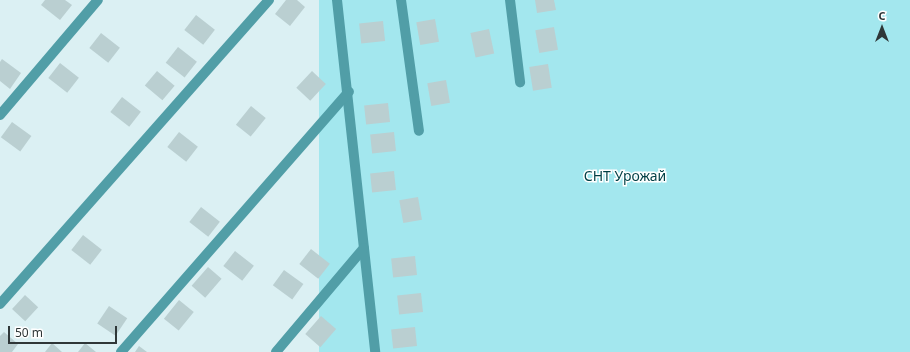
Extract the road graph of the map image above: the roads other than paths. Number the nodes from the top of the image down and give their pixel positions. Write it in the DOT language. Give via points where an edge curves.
graph roads {
  1 [pos="98,0"];
  2 [pos="268,0"];
  3 [pos="337,0"];
  4 [pos="401,0"];
  5 [pos="510,0"];
  6 [pos="520,82"];
  7 [pos="349,92"];
  8 [pos="0,115"];
  9 [pos="419,131"];
  10 [pos="364,248"];
  11 [pos="0,304"];
  12 [pos="122,352"];
  13 [pos="276,352"];
  14 [pos="375,352"];
  1 -- 8 [label="street"];
  2 -- 11 [label="street"];
  3 -- 7 [label="street"];
  4 -- 9 [label="street"];
  5 -- 6 [label="street"];
  7 -- 10 [label="street"];
  7 -- 12 [label="street"];
  10 -- 13 [label="street"];
  10 -- 14 [label="street"];
}
